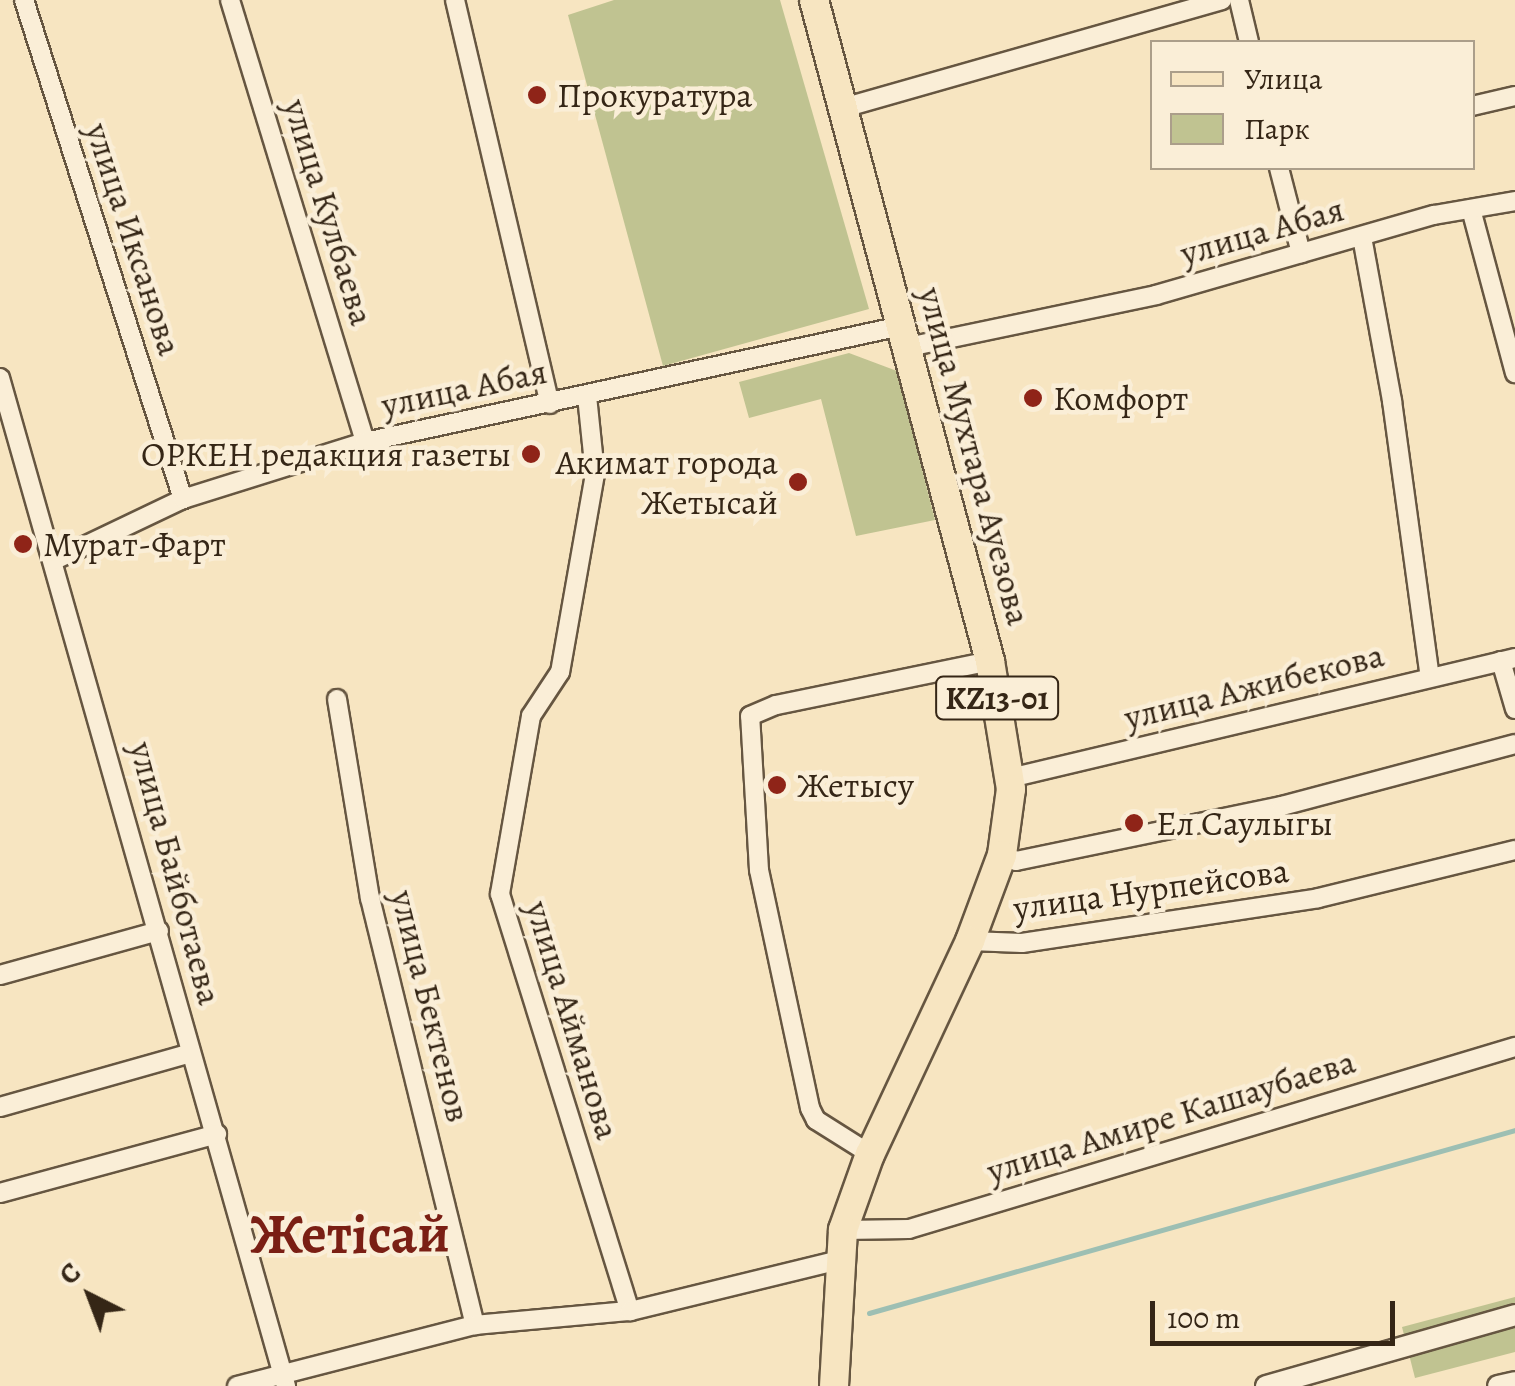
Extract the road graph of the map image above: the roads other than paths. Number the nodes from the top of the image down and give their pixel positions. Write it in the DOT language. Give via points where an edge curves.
graph roads {
  1 [pos="24,0"];
  2 [pos="230,0"];
  3 [pos="455,0"];
  4 [pos="814,0"];
  5 [pos="1222,0"];
  6 [pos="1238,0"];
  7 [pos="1248,40"];
  8 [pos="1515,96"];
  9 [pos="1475,105"];
  10 [pos="843,108"];
  11 [pos="1280,170"];
  12 [pos="1515,201"];
  13 [pos="1471,208"];
  14 [pos="1362,237"];
  15 [pos="1301,253"];
  16 [pos="905,337"];
  17 [pos="1515,373"];
  18 [pos="0,378"];
  19 [pos="587,396"];
  20 [pos="550,404"];
  21 [pos="365,442"];
  22 [pos="182,498"];
  23 [pos="55,560"];
  24 [pos="1508,660"];
  25 [pos="990,661"];
  26 [pos="1430,677"];
  27 [pos="337,699"];
  28 [pos="1515,708"];
  29 [pos="1515,744"];
  30 [pos="1010,778"];
  31 [pos="1515,850"];
  32 [pos="1002,855"];
  33 [pos="159,931"];
  34 [pos="970,941"];
  35 [pos="0,975"];
  36 [pos="1515,1046"];
  37 [pos="191,1053"];
  38 [pos="0,1107"];
  39 [pos="216,1134"];
  40 [pos="870,1154"];
  41 [pos="0,1193"];
  42 [pos="843,1230"];
  43 [pos="839,1260"];
  44 [pos="630,1311"];
  45 [pos="1515,1315"];
  46 [pos="475,1325"];
  47 [pos="285,1381"];
  48 [pos="1302,1381"];
  49 [pos="1515,1382"];
  50 [pos="236,1386"];
  51 [pos="834,1386"];
  52 [pos="1266,1386"];
  53 [pos="1498,1386"];
  1 -- 22 [label="street, улица Иксанова"];
  2 -- 21 [label="street, улица Кулбаева"];
  3 -- 20 [label="street"];
  4 -- 10 [label="main road, улица Мухтара Ауезова / KZ13-01"];
  5 -- 10 [label="street"];
  6 -- 7 [label="street"];
  8 -- 9 [label="street"];
  10 -- 16 [label="main road, улица Мухтара Ауезова / KZ13-01"];
  11 -- 15 [label="street"];
  12 -- 13 [label="street, улица Абая"];
  13 -- 14 [label="street, улица Абая"];
  13 -- 17 [label="street"];
  14 -- 15 [label="street, улица Абая"];
  14 -- 26 [label="street"];
  15 -- 16 [label="street, улица Абая" via="1156,295"];
  16 -- 19 [label="street, улица Абая"];
  16 -- 25 [label="main road, улица Мухтара Ауезова / KZ13-01"];
  18 -- 23 [label="street, улица Байботаева"];
  19 -- 20 [label="street, улица Абая"];
  19 -- 44 [label="street, улица Айманова" via="592,492 560,672 531,716 500,894"];
  20 -- 21 [label="street, улица Абая"];
  21 -- 22 [label="street, улица Абая"];
  22 -- 23 [label="street, улица Абая"];
  23 -- 33 [label="street, улица Байботаева"];
  24 -- 26 [label="street, улица Ажибекова"];
  24 -- 28 [label="street"];
  25 -- 30 [label="main road, улица Мухтара Ауезова / KZ13-01"];
  25 -- 40 [label="street" via="776,704 750,716 759,870 810,1108 816,1120"];
  26 -- 30 [label="street, улица Ажибекова"];
  27 -- 46 [label="street, улица Бектенов" via="370,898"];
  29 -- 32 [label="street" via="1282,806 1016,862"];
  30 -- 32 [label="main road, улица Мухтара Ауезова / KZ13-01"];
  31 -- 34 [label="street, улица Нурпейсова" via="1318,898 1022,943"];
  32 -- 34 [label="main road, улица Мухтара Ауезова / KZ13-01"];
  33 -- 35 [label="street"];
  33 -- 37 [label="street, улица Байботаева"];
  34 -- 40 [label="main road, улица Мухтара Ауезова / KZ13-01"];
  36 -- 42 [label="street, улица Амире Кашаубаева" via="909,1229"];
  37 -- 38 [label="street"];
  37 -- 39 [label="street, улица Байботаева"];
  39 -- 41 [label="street"];
  39 -- 47 [label="street, улица Байботаева"];
  40 -- 42 [label="main road, улица Мухтара Ауезова / KZ13-01"];
  42 -- 43 [label="main road, улица Мухтара Ауезова / KZ13-01"];
  43 -- 44 [label="street"];
  43 -- 51 [label="main road, улица Мухтара Ауезова / KZ13-01"];
  44 -- 46 [label="street"];
  45 -- 48 [label="street"];
  46 -- 47 [label="street"];
  47 -- 50 [label="street"];
  48 -- 52 [label="street"];
  49 -- 53 [label="street"];
}
